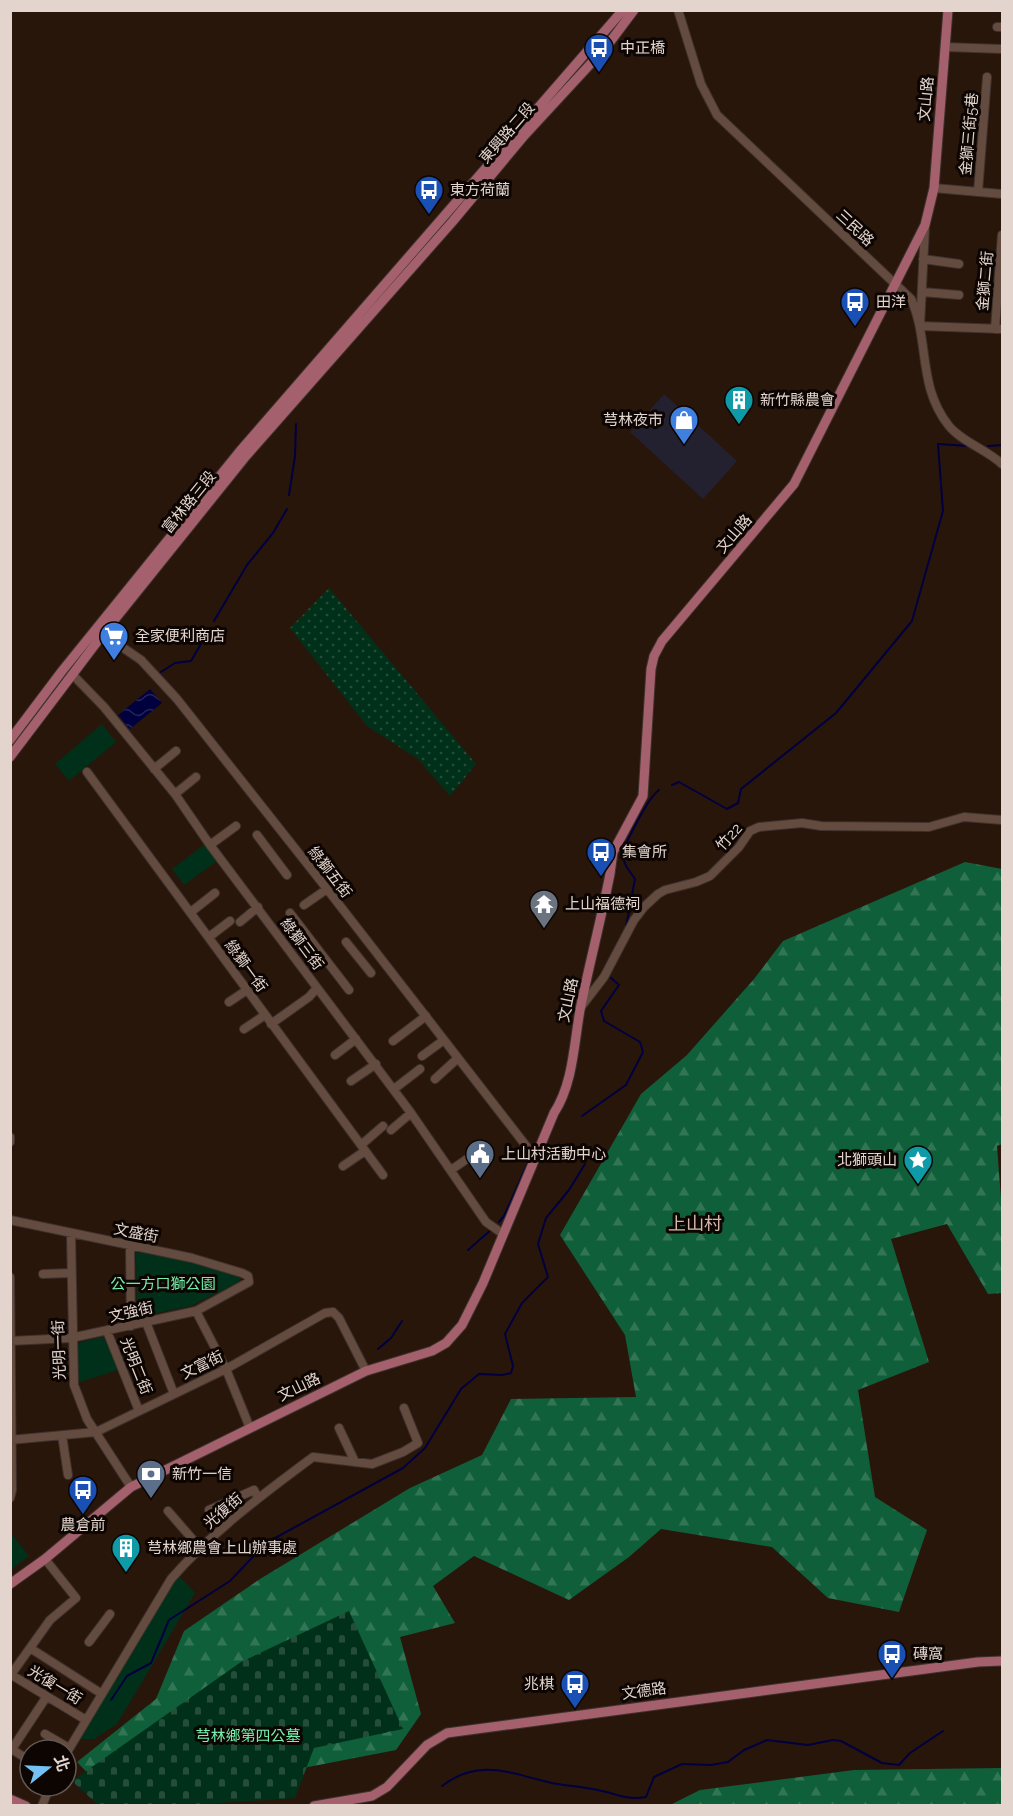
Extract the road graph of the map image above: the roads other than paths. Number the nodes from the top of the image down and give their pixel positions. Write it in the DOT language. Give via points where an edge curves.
graph roads {
  1 [pos="623,10"];
  2 [pos="634,10"];
  3 [pos="678,10"];
  4 [pos="948,10"];
  5 [pos="945,47"];
  6 [pos="1002,49"];
  7 [pos="987,77"];
  8 [pos="934,188"];
  9 [pos="978,192"];
  10 [pos="1002,194"];
  11 [pos="925,225"];
  12 [pos="1002,235"];
  13 [pos="923,259"];
  14 [pos="959,264"];
  15 [pos="401,274"];
  16 [pos="895,284"];
  17 [pos="922,292"];
  18 [pos="958,295"];
  19 [pos="920,326"];
  20 [pos="999,329"];
  21 [pos="1002,464"];
  22 [pos="99,632"];
  23 [pos="72,674"];
  24 [pos="10,740"];
  25 [pos="176,751"];
  26 [pos="10,757"];
  27 [pos="154,769"];
  28 [pos="87,772"];
  29 [pos="196,777"];
  30 [pos="175,794"];
  31 [pos="1002,820"];
  32 [pos="236,826"];
  33 [pos="257,835"];
  34 [pos="210,845"];
  35 [pos="287,875"];
  36 [pos="327,889"];
  37 [pos="215,893"];
  38 [pos="304,904"];
  39 [pos="258,907"];
  40 [pos="191,912"];
  41 [pos="290,913"];
  42 [pos="230,921"];
  43 [pos="240,922"];
  44 [pos="209,937"];
  45 [pos="346,942"];
  46 [pos="371,973"];
  47 [pos="317,988"];
  48 [pos="247,990"];
  49 [pos="349,990"];
  50 [pos="229,1002"];
  51 [pos="580,1009"];
  52 [pos="265,1015"];
  53 [pos="426,1016"];
  54 [pos="271,1024"];
  55 [pos="244,1029"];
  56 [pos="356,1039"];
  57 [pos="444,1040"];
  58 [pos="393,1041"];
  59 [pos="335,1055"];
  60 [pos="422,1056"];
  61 [pos="458,1058"];
  62 [pos="376,1064"];
  63 [pos="420,1069"];
  64 [pos="435,1078"];
  65 [pos="351,1081"];
  66 [pos="394,1089"];
  67 [pos="411,1113"];
  68 [pos="383,1126"];
  69 [pos="391,1130"];
  70 [pos="10,1137"];
  71 [pos="10,1142"];
  72 [pos="527,1147"];
  73 [pos="363,1148"];
  74 [pos="477,1152"];
  75 [pos="344,1166"];
  76 [pos="451,1170"];
  77 [pos="383,1175"];
  78 [pos="10,1220"];
  79 [pos="71,1233"];
  80 [pos="503,1234"];
  81 [pos="130,1246"];
  82 [pos="44,1274"];
  83 [pos="71,1274"];
  84 [pos="10,1277"];
  85 [pos="249,1282"];
  86 [pos="196,1311"];
  87 [pos="146,1322"];
  88 [pos="131,1326"];
  89 [pos="107,1331"];
  90 [pos="71,1338"];
  91 [pos="11,1341"];
  92 [pos="226,1369"];
  93 [pos="366,1371"];
  94 [pos="174,1394"];
  95 [pos="404,1408"];
  96 [pos="139,1411"];
  97 [pos="250,1428"];
  98 [pos="339,1428"];
  99 [pos="96,1432"];
  100 [pos="62,1435"];
  101 [pos="11,1440"];
  102 [pos="355,1462"];
  103 [pos="68,1475"];
  104 [pos="131,1487"];
  105 [pos="10,1498"];
  106 [pos="258,1498"];
  107 [pos="209,1510"];
  108 [pos="168,1511"];
  109 [pos="201,1548"];
  110 [pos="45,1559"];
  111 [pos="10,1584"];
  112 [pos="110,1614"];
  113 [pos="89,1642"];
  114 [pos="30,1648"];
  115 [pos="1002,1661"];
  116 [pos="11,1675"];
  117 [pos="102,1694"];
  118 [pos="47,1696"];
  119 [pos="87,1720"];
  120 [pos="45,1734"];
  121 [pos="50,1738"];
  122 [pos="76,1738"];
  123 [pos="11,1749"];
  124 [pos="10,1799"];
  125 [pos="26,1806"];
  126 [pos="314,1806"];
  1 -- 15 [label="main road, 東興路二段"];
  2 -- 15 [label="main road, 東興路二段" via="607,46"];
  3 -- 16 [label="street, 三民路" via="701,84 717,115"];
  4 -- 5 [label="main road, 文山路"];
  5 -- 6 [label="street"];
  5 -- 8 [label="main road, 文山路"];
  7 -- 9 [label="street, 金獅三街5巷"];
  8 -- 9 [label="street"];
  8 -- 11 [label="main road, 文山路"];
  9 -- 10 [label="street"];
  11 -- 13 [label="street, 文山路"];
  11 -- 16 [label="main road, 文山路"];
  12 -- 20 [label="street, 金獅二街"];
  13 -- 14 [label="street"];
  13 -- 17 [label="street, 文山路"];
  15 -- 22 [label="main road, 富林路三段" via="240,451"];
  16 -- 19 [label="street, 三民路" via="910,299"];
  16 -- 51 [label="main road, 文山路" via="794,484 662,641 654,656 643,796 613,852"];
  17 -- 18 [label="street"];
  17 -- 19 [label="street, 文山路"];
  19 -- 20 [label="street"];
  19 -- 21 [label="street, 三民路" via="930,391 941,413 951,428"];
  22 -- 23 [label="main road, 富林路三段"];
  22 -- 24 [label="main road, 富林路三段"];
  22 -- 36 [label="street, 綠獅五街" via="141,660 177,699"];
  23 -- 26 [label="main road, 富林路三段"];
  23 -- 27 [label="street, 綠獅三街"];
  25 -- 27 [label="street"];
  27 -- 30 [label="street, 綠獅三街"];
  28 -- 40 [label="street, 綠獅一街"];
  29 -- 30 [label="street"];
  30 -- 34 [label="street, 綠獅三街"];
  31 -- 51 [label="street, 竹22 / 竹22" via="964,817 929,827 802,823 750,831 710,876 665,890 644,907 604,977"];
  32 -- 34 [label="street"];
  33 -- 35 [label="street"];
  34 -- 39 [label="street, 綠獅三街"];
  36 -- 38 [label="street"];
  36 -- 53 [label="street, 綠獅五街"];
  37 -- 40 [label="street"];
  39 -- 43 [label="street"];
  39 -- 47 [label="street, 綠獅三街"];
  40 -- 44 [label="street, 綠獅一街"];
  41 -- 49 [label="street"];
  42 -- 44 [label="street"];
  44 -- 48 [label="street, 綠獅一街"];
  45 -- 46 [label="street"];
  47 -- 54 [label="street"];
  47 -- 56 [label="street, 綠獅三街"];
  48 -- 50 [label="street"];
  48 -- 52 [label="street, 綠獅一街"];
  51 -- 80 [label="main road, 文山路" via="560,1104"];
  52 -- 54 [label="street, 綠獅一街"];
  52 -- 55 [label="street"];
  53 -- 57 [label="street, 綠獅五街"];
  53 -- 58 [label="street"];
  54 -- 73 [label="street, 綠獅一街"];
  56 -- 59 [label="street"];
  56 -- 62 [label="street, 綠獅三街"];
  57 -- 60 [label="street"];
  57 -- 61 [label="street, 綠獅五街"];
  61 -- 64 [label="street"];
  61 -- 72 [label="street, 綠獅五街"];
  62 -- 65 [label="street"];
  62 -- 66 [label="street, 綠獅三街"];
  63 -- 66 [label="street"];
  66 -- 67 [label="street, 綠獅三街"];
  67 -- 69 [label="street"];
  67 -- 76 [label="street, 綠獅三街"];
  68 -- 73 [label="street"];
  70 -- 71 [label="street"];
  73 -- 75 [label="street"];
  73 -- 77 [label="street, 綠獅一街"];
  74 -- 76 [label="street"];
  76 -- 80 [label="street, 綠獅三街" via="486,1222"];
  78 -- 79 [label="street, 文盛街"];
  79 -- 81 [label="street, 文盛街"];
  79 -- 83 [label="street, 光明一街"];
  80 -- 93 [label="main road, 文山路" via="462,1325 446,1343 432,1352"];
  81 -- 85 [label="street, 文盛街" via="242,1273"];
  81 -- 88 [label="street"];
  82 -- 83 [label="street"];
  83 -- 90 [label="street, 光明一街"];
  84 -- 91 [label="street"];
  85 -- 86 [label="street, 文強街"];
  86 -- 87 [label="street, 文強街"];
  86 -- 92 [label="street"];
  87 -- 88 [label="street, 文強街"];
  87 -- 94 [label="street"];
  88 -- 89 [label="street, 文強街"];
  89 -- 90 [label="street, 文強街"];
  89 -- 96 [label="street, 光明二街"];
  90 -- 91 [label="street, 文強街"];
  90 -- 99 [label="street, 光明一街" via="74,1385"];
  91 -- 101 [label="street"];
  92 -- 93 [label="street, 文富街" via="325,1312 333,1312"];
  92 -- 94 [label="street, 文富街"];
  92 -- 97 [label="street"];
  93 -- 97 [label="main road, 文山路"];
  94 -- 96 [label="street, 文富街"];
  95 -- 102 [label="street, 光復街" via="418,1443 372,1464"];
  96 -- 99 [label="street, 文富街"];
  97 -- 104 [label="main road, 文山路"];
  98 -- 102 [label="street"];
  99 -- 100 [label="street, 文富街"];
  99 -- 104 [label="street, 光明一街"];
  100 -- 101 [label="street, 文富街"];
  100 -- 103 [label="street"];
  101 -- 105 [label="street"];
  102 -- 106 [label="street, 光復街" via="313,1456"];
  104 -- 110 [label="main road, 文山路"];
  106 -- 107 [label="street" via="254,1490"];
  106 -- 109 [label="street, 光復街"];
  108 -- 109 [label="street"];
  109 -- 117 [label="street, 光復街" via="171,1579"];
  110 -- 111 [label="main road, 文山路"];
  110 -- 114 [label="street" via="76,1598 50,1620"];
  112 -- 113 [label="street"];
  114 -- 116 [label="street"];
  114 -- 117 [label="street"];
  115 -- 126 [label="main road, 文德路" via="447,1733 426,1745 387,1787 372,1796"];
  116 -- 118 [label="street, 光復一街"];
  117 -- 119 [label="street, 光復街"];
  118 -- 119 [label="street, 光復一街"];
  118 -- 123 [label="street"];
  119 -- 122 [label="street, 光復街"];
  120 -- 121 [label="street"];
  124 -- 125 [label="main road"];
}
